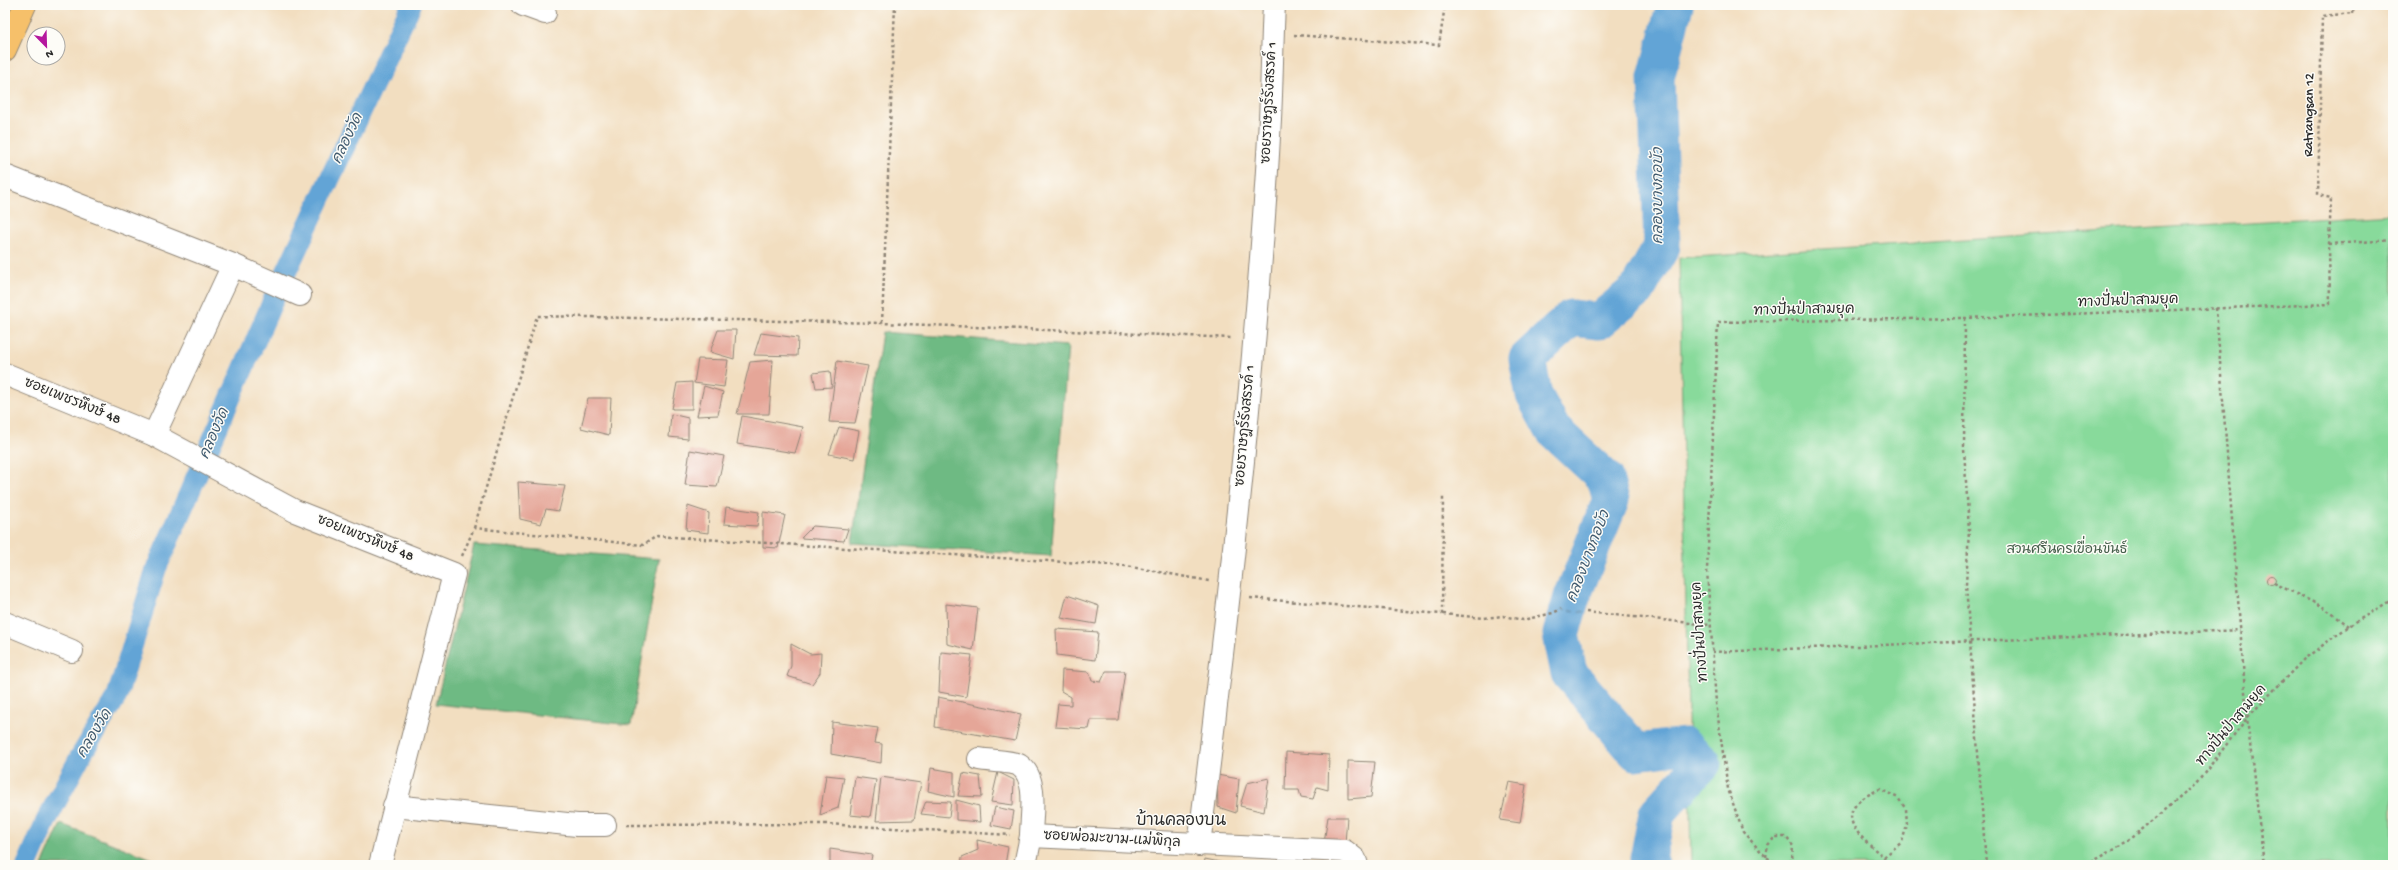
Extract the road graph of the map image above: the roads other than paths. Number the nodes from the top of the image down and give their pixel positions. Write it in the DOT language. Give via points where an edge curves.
graph roads {
  1 [pos="25,5"];
  2 [pos="523,5"];
  3 [pos="1274,5"];
  4 [pos="545,13"];
  5 [pos="5,50"];
  6 [pos="5,176"];
  7 [pos="236,266"];
  8 [pos="300,295"];
  9 [pos="5,374"];
  10 [pos="154,435"];
  11 [pos="5,622"];
  12 [pos="72,651"];
  13 [pos="979,759"];
  14 [pos="394,806"];
  15 [pos="605,826"];
  16 [pos="1031,836"];
  17 [pos="1199,845"];
  18 [pos="380,865"];
  19 [pos="1025,865"];
  20 [pos="1356,865"];
  1 -- 5 [label="main road"];
  2 -- 4 [label="street"];
  3 -- 17 [label="street, ซอยราษฎร์รังสรรค์ 1" via="1270,119 1254,339 1231,591"];
  6 -- 7 [label="street"];
  7 -- 8 [label="street"];
  7 -- 10 [label="street"];
  9 -- 10 [label="street, ซอยเพชรหึงษ์ 48"];
  10 -- 14 [label="street, ซอยเพชรหึงษ์ 48" via="295,511 454,574"];
  11 -- 12 [label="street"];
  13 -- 16 [label="street" via="1018,765 1027,773 1032,789"];
  14 -- 15 [label="street"];
  14 -- 18 [label="street"];
  16 -- 17 [label="street, ซอยพ่อมะขาม-แม่พิกุล"];
  16 -- 19 [label="street, ซอยพ่อมะขาม-แม่พิกุล"];
  17 -- 20 [label="street, ซอยพ่อมะขาม-แม่พิกุล" via="1345,851 1355,859"];
}
